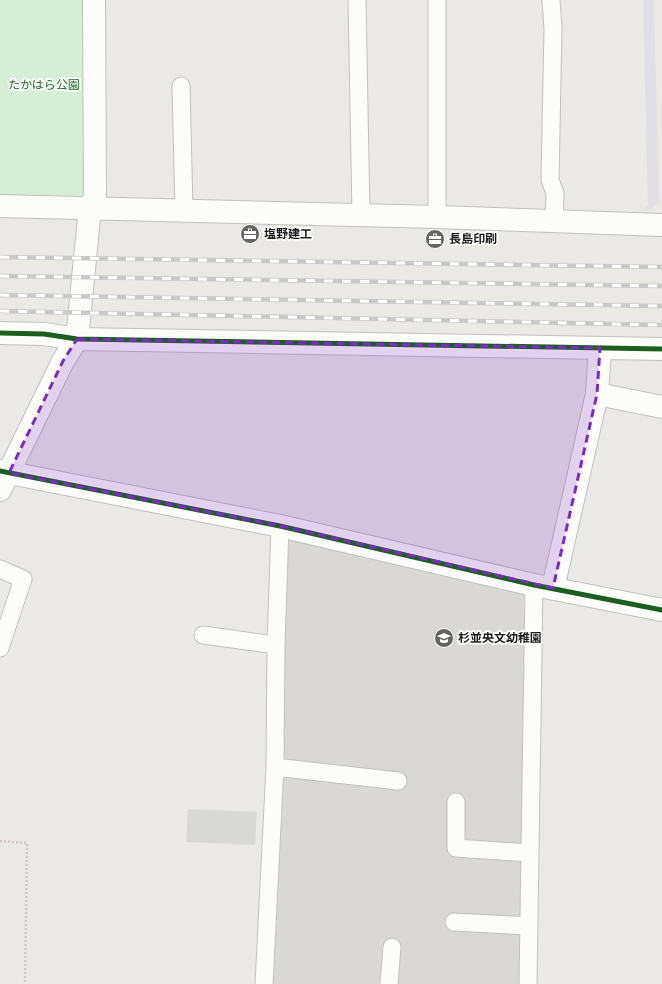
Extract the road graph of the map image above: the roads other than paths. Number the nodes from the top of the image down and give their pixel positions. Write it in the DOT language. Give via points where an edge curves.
graph roads {
  1 [pos="94,0"];
  2 [pos="357,0"];
  3 [pos="437,0"];
  4 [pos="551,0"];
  5 [pos="181,86"];
  6 [pos="0,206"];
  7 [pos="90,208"];
  8 [pos="184,209"];
  9 [pos="361,215"];
  10 [pos="437,217"];
  11 [pos="554,221"];
  12 [pos="662,225"];
  13 [pos="0,333"];
  14 [pos="76,339"];
  15 [pos="600,348"];
  16 [pos="662,349"];
  17 [pos="597,394"];
  18 [pos="662,407"];
  19 [pos="3,478"];
  20 [pos="280,526"];
  21 [pos="0,569"];
  22 [pos="543,586"];
  23 [pos="662,610"];
  24 [pos="203,635"];
  25 [pos="276,645"];
  26 [pos="0,648"];
  27 [pos="276,767"];
  28 [pos="398,781"];
  29 [pos="456,802"];
  30 [pos="530,853"];
  31 [pos="454,922"];
  32 [pos="529,926"];
  33 [pos="392,947"];
  34 [pos="264,984"];
  35 [pos="389,984"];
  36 [pos="528,984"];
  1 -- 7 [label="street" via="95,197"];
  2 -- 9 [label="lane"];
  3 -- 10 [label="lane"];
  4 -- 11 [label="lane" via="553,28 550,180 555,192"];
  5 -- 8 [label="lane"];
  6 -- 7 [label="street"];
  7 -- 8 [label="street"];
  7 -- 14 [label="street"];
  8 -- 9 [label="street"];
  9 -- 10 [label="street"];
  10 -- 11 [label="street"];
  11 -- 12 [label="street"];
  13 -- 14 [label="street" via="44,334"];
  14 -- 15 [label="street"];
  14 -- 19 [label="street"];
  15 -- 16 [label="street"];
  15 -- 17 [label="street"];
  17 -- 18 [label="street"];
  17 -- 22 [label="street"];
  19 -- 20 [label="street"];
  20 -- 22 [label="street"];
  20 -- 25 [label="lane"];
  21 -- 26 [label="lane" via="23,579"];
  22 -- 23 [label="street"];
  22 -- 30 [label="lane"];
  24 -- 25 [label="lane"];
  25 -- 27 [label="lane"];
  27 -- 28 [label="lane"];
  27 -- 34 [label="lane"];
  29 -- 30 [label="lane" via="456,848"];
  30 -- 32 [label="lane"];
  31 -- 32 [label="lane"];
  32 -- 36 [label="lane"];
  33 -- 35 [label="lane"];
}
